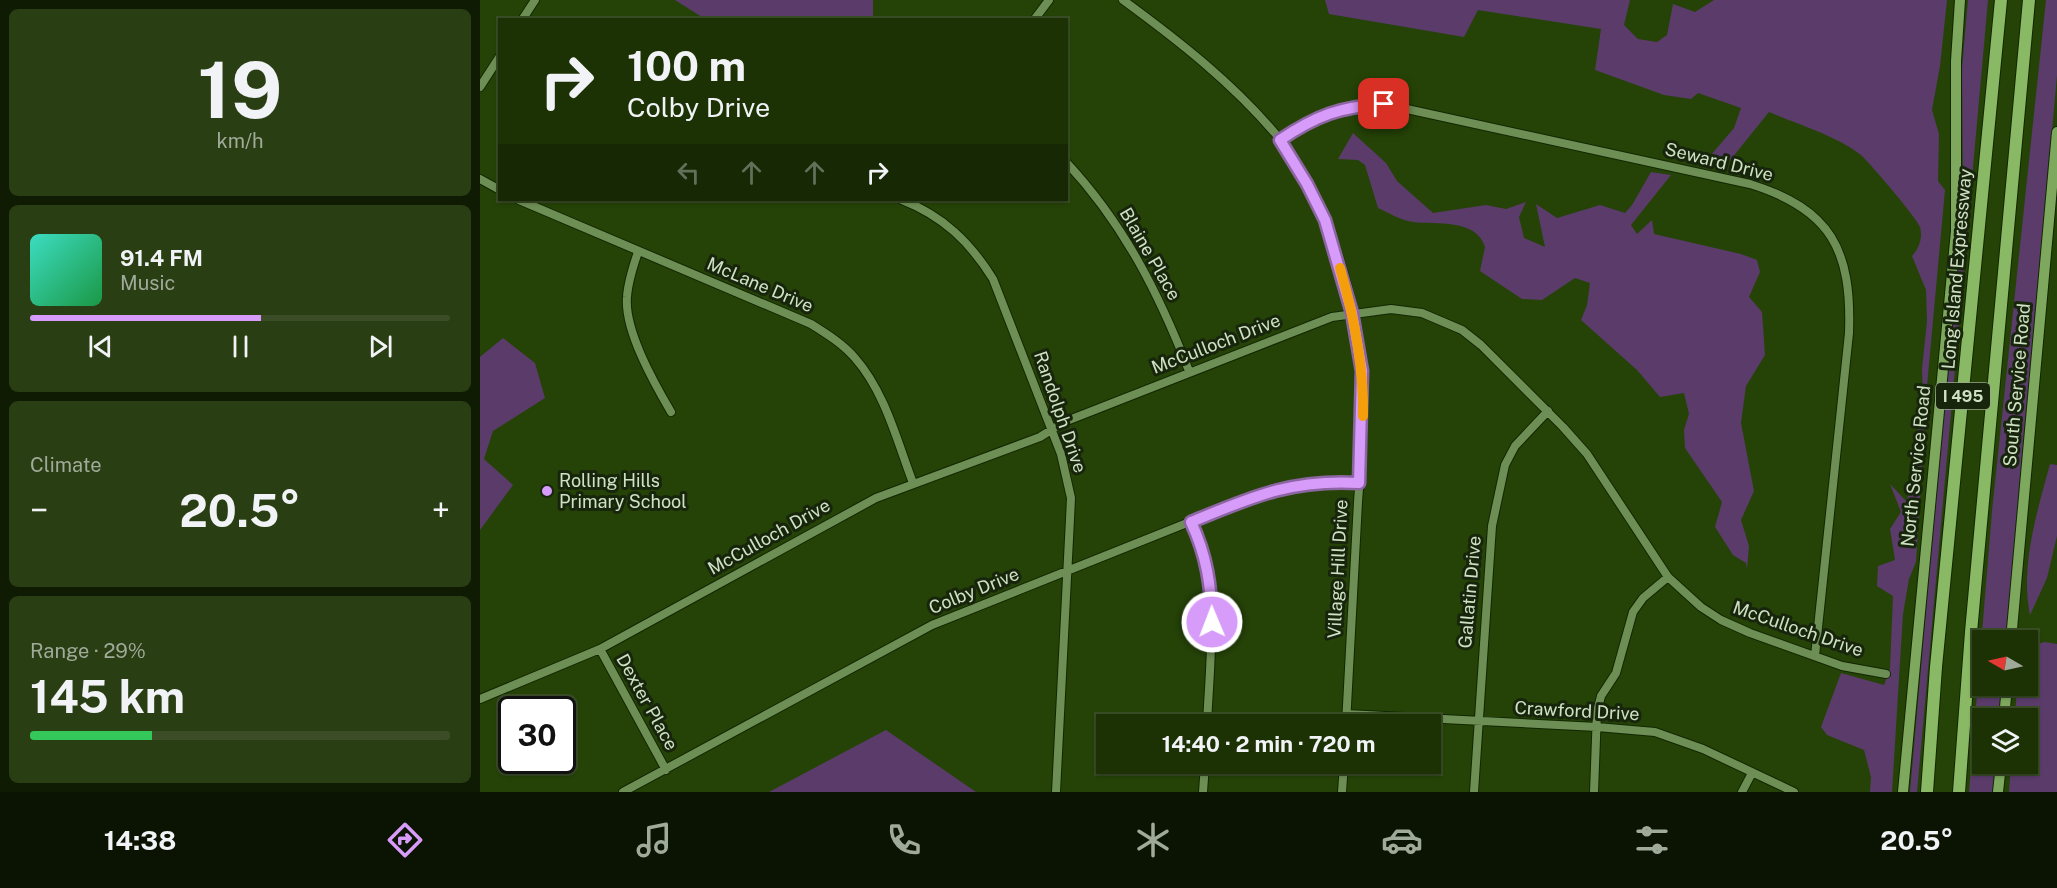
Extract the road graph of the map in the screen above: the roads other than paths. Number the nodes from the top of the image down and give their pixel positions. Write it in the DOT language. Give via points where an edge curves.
graph roads {
  1 [pos="534,0"];
  2 [pos="1049,0"];
  3 [pos="1123,0"];
  4 [pos="1960,0"];
  5 [pos="2001,0"];
  6 [pos="2029,0"];
  7 [pos="524,18"];
  8 [pos="1036,18"];
  9 [pos="498,59"];
  10 [pos="480,87"];
  11 [pos="2057,132"];
  12 [pos="1280,140"];
  13 [pos="1068,165"];
  14 [pos="480,179"];
  15 [pos="498,189"];
  16 [pos="521,201"];
  17 [pos="904,201"];
  18 [pos="638,252"];
  19 [pos="1352,313"];
  20 [pos="1189,371"];
  21 [pos="1548,411"];
  22 [pos="671,412"];
  23 [pos="1052,430"];
  24 [pos="913,483"];
  25 [pos="1359,483"];
  26 [pos="1191,522"];
  27 [pos="1066,572"];
  28 [pos="1668,577"];
  29 [pos="2012,630"];
  30 [pos="600,650"];
  31 [pos="1815,656"];
  32 [pos="1886,674"];
  33 [pos="480,699"];
  34 [pos="1207,714"];
  35 [pos="1347,714"];
  36 [pos="1441,720"];
  37 [pos="1478,722"];
  38 [pos="1597,727"];
  39 [pos="666,770"];
  40 [pos="1752,773"];
  41 [pos="1204,774"];
  42 [pos="1343,774"];
  43 [pos="2000,774"];
  44 [pos="623,792"];
  45 [pos="1056,792"];
  46 [pos="1203,792"];
  47 [pos="1342,792"];
  48 [pos="1474,792"];
  49 [pos="1594,792"];
  50 [pos="1742,792"];
  51 [pos="1794,792"];
  52 [pos="1903,792"];
  53 [pos="1927,792"];
  54 [pos="1959,792"];
  55 [pos="1998,792"];
  1 -- 7 [label="street"];
  2 -- 8 [label="street"];
  3 -- 12 [label="street, Village Hill Drive" via="1190,50"];
  4 -- 52 [label="main road, North Service Road" via="1956,231"];
  5 -- 53 [label="highway, Long Island Expressway / I 495"];
  6 -- 54 [label="highway, I 495"];
  9 -- 10 [label="street"];
  11 -- 29 [label="main road, South Service Road"];
  12 -- 19 [label="street, Village Hill Drive" via="1325,220"];
  12 -- 31 [label="street, Seward Drive" via="1332,110 1384,104 1750,183 1798,203 1818,220 1838,250 1850,297"];
  13 -- 20 [label="street, Blaine Place" via="1126,238 1161,301"];
  14 -- 15 [label="street"];
  16 -- 18 [label="street, McLane Drive"];
  17 -- 23 [label="street, Randolph Drive" via="939,219 978,255 1004,306"];
  18 -- 22 [label="street" via="628,288 628,317"];
  18 -- 24 [label="street, McLane Drive" via="811,324 837,340 870,378"];
  19 -- 20 [label="street, McCulloch Drive"];
  19 -- 21 [label="street, McCulloch Drive" via="1391,309 1442,320 1481,345"];
  19 -- 25 [label="street, Village Hill Drive" via="1362,371"];
  20 -- 23 [label="street, McCulloch Drive"];
  21 -- 28 [label="street, McCulloch Drive" via="1587,454"];
  21 -- 37 [label="street, Gallatin Drive" via="1515,446 1505,465 1487,562"];
  23 -- 24 [label="street, McCulloch Drive"];
  23 -- 27 [label="street, Randolph Drive" via="1071,498"];
  24 -- 30 [label="street, McCulloch Drive" via="876,498"];
  25 -- 26 [label="street, Colby Drive" via="1333,481 1267,491"];
  25 -- 35 [label="street, Village Hill Drive"];
  26 -- 27 [label="street, Colby Drive"];
  26 -- 34 [label="street" via="1202,545 1211,592"];
  27 -- 39 [label="street, Colby Drive" via="932,625"];
  27 -- 45 [label="street, Randolph Drive"];
  28 -- 31 [label="street, McCulloch Drive" via="1721,620"];
  28 -- 38 [label="street" via="1648,592 1633,612 1616,673 1601,696"];
  30 -- 33 [label="street, McCulloch Drive"];
  30 -- 39 [label="street, Dexter Place"];
  31 -- 32 [label="street, McCulloch Drive" via="1842,666"];
  36 -- 37 [label="street, Crawford Drive"];
  37 -- 38 [label="street, Crawford Drive"];
  37 -- 48 [label="street, Gallatin Drive"];
  38 -- 40 [label="street, Crawford Drive" via="1677,738"];
  38 -- 49 [label="street"];
  39 -- 44 [label="street, Colby Drive"];
  40 -- 50 [label="street"];
  40 -- 51 [label="street, Crawford Drive"];
  41 -- 46 [label="street"];
  42 -- 47 [label="street"];
  43 -- 55 [label="main road"];
}
